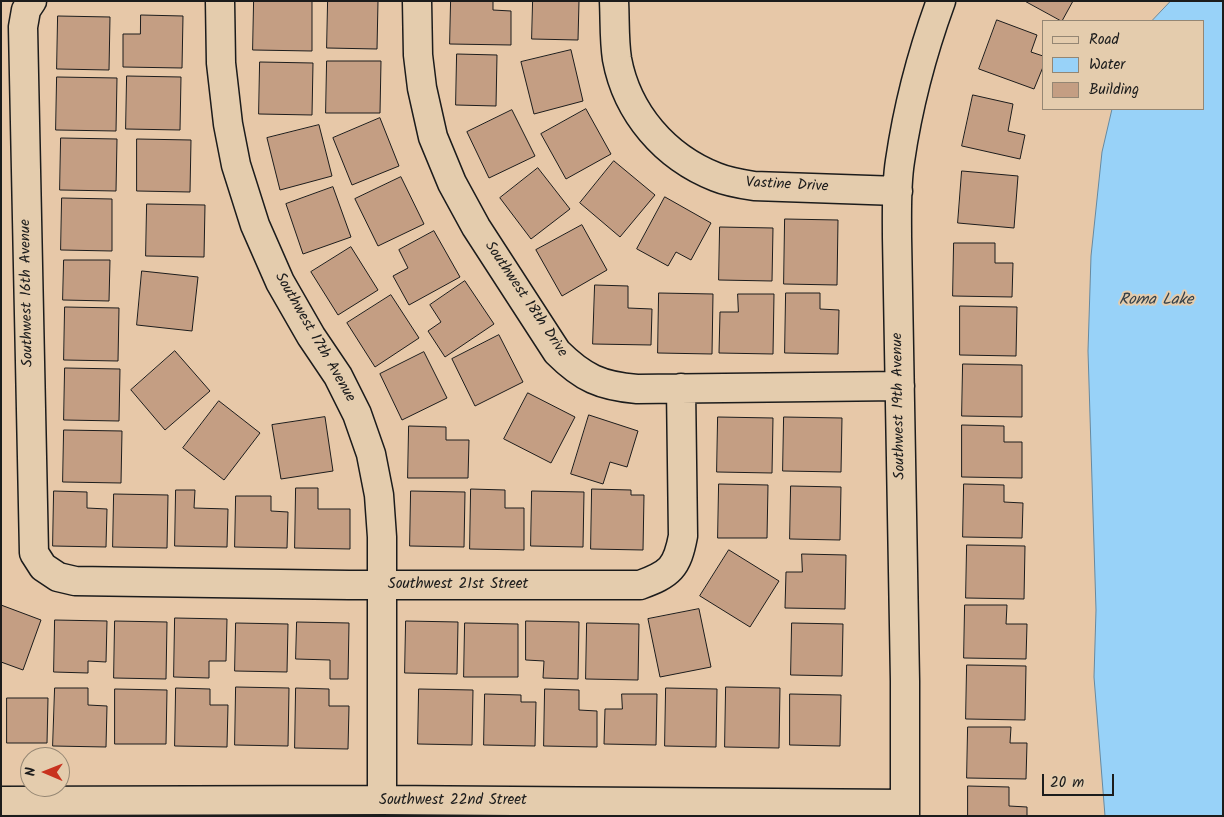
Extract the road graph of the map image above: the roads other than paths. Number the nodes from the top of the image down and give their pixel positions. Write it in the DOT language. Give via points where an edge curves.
graph roads {
  1 [pos="32,1"];
  2 [pos="220,1"];
  3 [pos="417,1"];
  4 [pos="614,1"];
  5 [pos="942,1"];
  6 [pos="898,191"];
  7 [pos="900,386"];
  8 [pos="681,388"];
  9 [pos="58,577"];
  10 [pos="382,585"];
  11 [pos="382,800"];
  12 [pos="1,801"];
  13 [pos="905,810"];
  1 -- 9 [label="street, Southwest 16th Avenue" via="26,10 23,27 34,553 44,567"];
  2 -- 10 [label="street, Southwest 17th Avenue" via="221,63 236,165 255,225 280,282 338,376 357,414 371,454 379,495"];
  3 -- 8 [label="street, Southwest 18th Drive" via="418,55 433,137 452,183 476,227 558,352 571,366 603,383 637,389"];
  4 -- 6 [label="street, Vastine Drive" via="617,57 627,92 645,124 685,162 718,178 754,186"];
  5 -- 6 [label="street, Southwest 19th Avenue" via="929,34 912,98"];
  6 -- 7 [label="street, Southwest 19th Avenue"];
  7 -- 8 [label="street, Southwest 18th Drive"];
  7 -- 13 [label="street, Southwest 19th Avenue"];
  8 -- 10 [label="street, Southwest 21st Street" via="683,536 672,568 658,578 640,585"];
  9 -- 10 [label="street, Southwest 21st Street" via="75,581"];
  10 -- 11 [label="street, Southwest 17th Avenue"];
  11 -- 12 [label="street, Southwest 22nd Street"];
  11 -- 13 [label="street, Southwest 22nd Street"];
}
